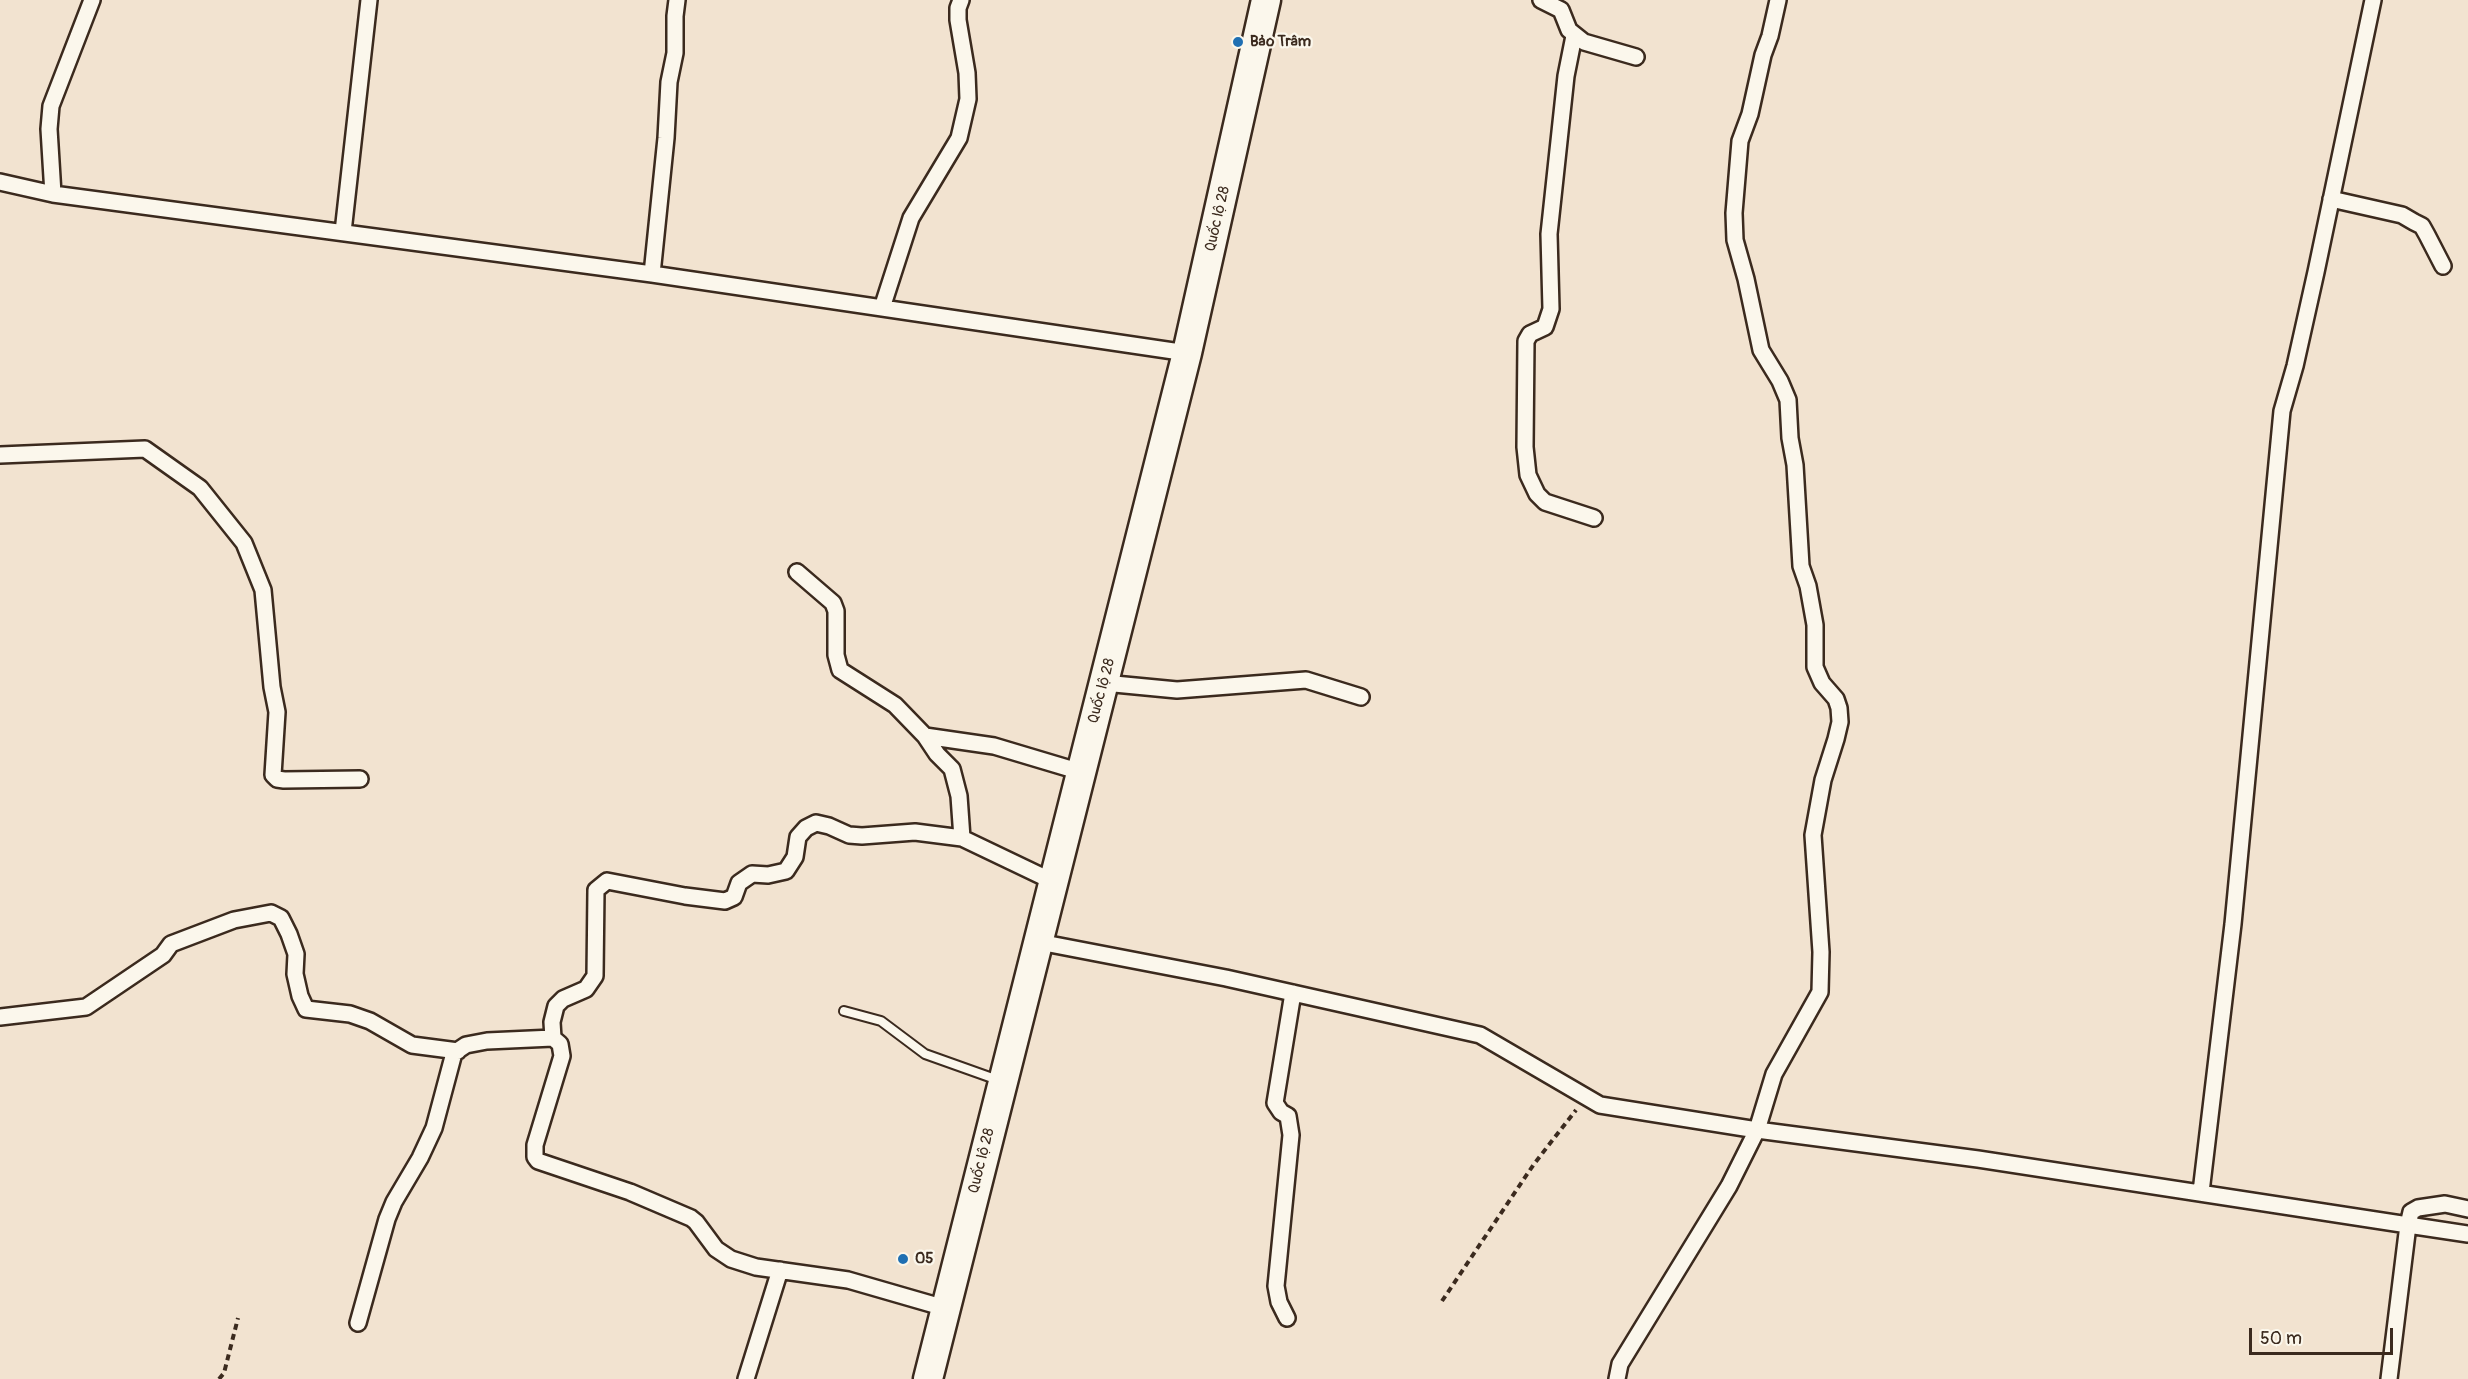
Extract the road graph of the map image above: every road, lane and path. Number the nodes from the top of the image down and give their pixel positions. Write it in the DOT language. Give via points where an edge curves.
graph roads {
  1 [pos="92,0"];
  2 [pos="369,0"];
  3 [pos="677,0"];
  4 [pos="961,0"];
  5 [pos="1266,0"];
  6 [pos="1541,0"];
  7 [pos="1778,0"];
  8 [pos="2373,0"];
  9 [pos="1574,36"];
  10 [pos="1636,57"];
  11 [pos="0,182"];
  12 [pos="53,194"];
  13 [pos="2331,199"];
  14 [pos="343,232"];
  15 [pos="2443,266"];
  16 [pos="652,274"];
  17 [pos="882,308"];
  18 [pos="1187,353"];
  19 [pos="0,455"];
  20 [pos="1594,518"];
  21 [pos="797,572"];
  22 [pos="1104,683"];
  23 [pos="1361,696"];
  24 [pos="925,736"];
  25 [pos="1081,772"];
  26 [pos="360,778"];
  27 [pos="962,838"];
  28 [pos="1054,882"];
  29 [pos="1039,942"];
  30 [pos="1293,993"];
  31 [pos="844,1011"];
  32 [pos="0,1017"];
  33 [pos="553,1038"];
  34 [pos="458,1051"];
  35 [pos="1002,1081"];
  36 [pos="1587,1098"];
  37 [pos="1758,1130"];
  38 [pos="2201,1192"];
  39 [pos="2468,1209"];
  40 [pos="2408,1225"];
  41 [pos="2468,1234"];
  42 [pos="780,1270"];
  43 [pos="1442,1301"];
  44 [pos="945,1308"];
  45 [pos="238,1318"];
  46 [pos="1287,1318"];
  47 [pos="358,1323"];
  48 [pos="219,1379"];
  49 [pos="746,1379"];
  50 [pos="928,1379"];
  51 [pos="1617,1379"];
  52 [pos="2389,1379"];
  1 -- 12 [label="street" via="51,106"];
  2 -- 14 [label="street"];
  3 -- 16 [label="street"];
  4 -- 17 [label="street" via="958,20 968,99 959,138 911,218"];
  5 -- 18 [label="highway, Quốc lộ 28"];
  6 -- 9 [label="street" via="1561,10"];
  7 -- 37 [label="street" via="1740,141 1735,240 1761,350 1788,400 1801,566 1815,625 1815,668 1836,699 1840,722 1823,780 1813,835 1820,992 1774,1074"];
  8 -- 13 [label="street"];
  9 -- 10 [label="street"];
  9 -- 20 [label="street" via="1549,234 1551,309 1545,327 1530,334 1526,341 1525,447 1528,475 1537,494 1545,502"];
  11 -- 12 [label="street"];
  12 -- 14 [label="street"];
  13 -- 15 [label="street" via="2402,215 2421,226"];
  13 -- 38 [label="street" via="2282,411 2233,924"];
  14 -- 16 [label="street"];
  16 -- 17 [label="street"];
  17 -- 18 [label="street"];
  18 -- 22 [label="highway, Quốc lộ 28"];
  19 -- 26 [label="street" via="137,447 154,453 200,488 244,543 263,590 276,712 273,775 284,780"];
  21 -- 24 [label="street" via="833,603 840,670 894,705"];
  22 -- 23 [label="street" via="1177,690 1306,680"];
  22 -- 25 [label="highway, Quốc lộ 28"];
  24 -- 25 [label="street" via="994,746"];
  24 -- 27 [label="street" via="952,769"];
  25 -- 28 [label="highway, Quốc lộ 28"];
  27 -- 28 [label="street"];
  27 -- 33 [label="street" via="915,832 849,835 816,823 798,837 795,857 786,871 752,874 739,883 734,897 725,901 607,881 596,890 595,976 586,988 556,1006"];
  28 -- 29 [label="highway, Quốc lộ 28"];
  29 -- 30 [label="street"];
  29 -- 35 [label="highway, Quốc lộ 28"];
  30 -- 36 [label="street" via="1480,1035"];
  30 -- 46 [label="street" via="1275,1103 1288,1116 1291,1135 1276,1286"];
  31 -- 35 [label="lane" via="881,1021 925,1054"];
  32 -- 34 [label="street" via="86,1007 163,955 171,944 234,920 271,913 281,918 289,934 306,1009 350,1014 412,1045"];
  33 -- 34 [label="street" via="487,1041 466,1045"];
  33 -- 42 [label="street" via="560,1044 562,1056 535,1145 538,1161 673,1209 696,1222 724,1255 756,1267"];
  34 -- 47 [label="street" via="454,1053 434,1128 387,1219"];
  35 -- 44 [label="highway, Quốc lộ 28"];
  36 -- 37 [label="street" via="1599,1105"];
  36 -- 43 [label="path" via="1534,1164"];
  37 -- 38 [label="street"];
  37 -- 51 [label="street" via="1729,1186 1620,1364"];
  38 -- 40 [label="street"];
  39 -- 40 [label="street" via="2445,1204 2418,1208 2411,1212"];
  40 -- 41 [label="street"];
  40 -- 52 [label="street"];
  42 -- 44 [label="street" via="848,1281"];
  42 -- 49 [label="street"];
  44 -- 50 [label="highway, Quốc lộ 28"];
  45 -- 48 [label="path"];
}
